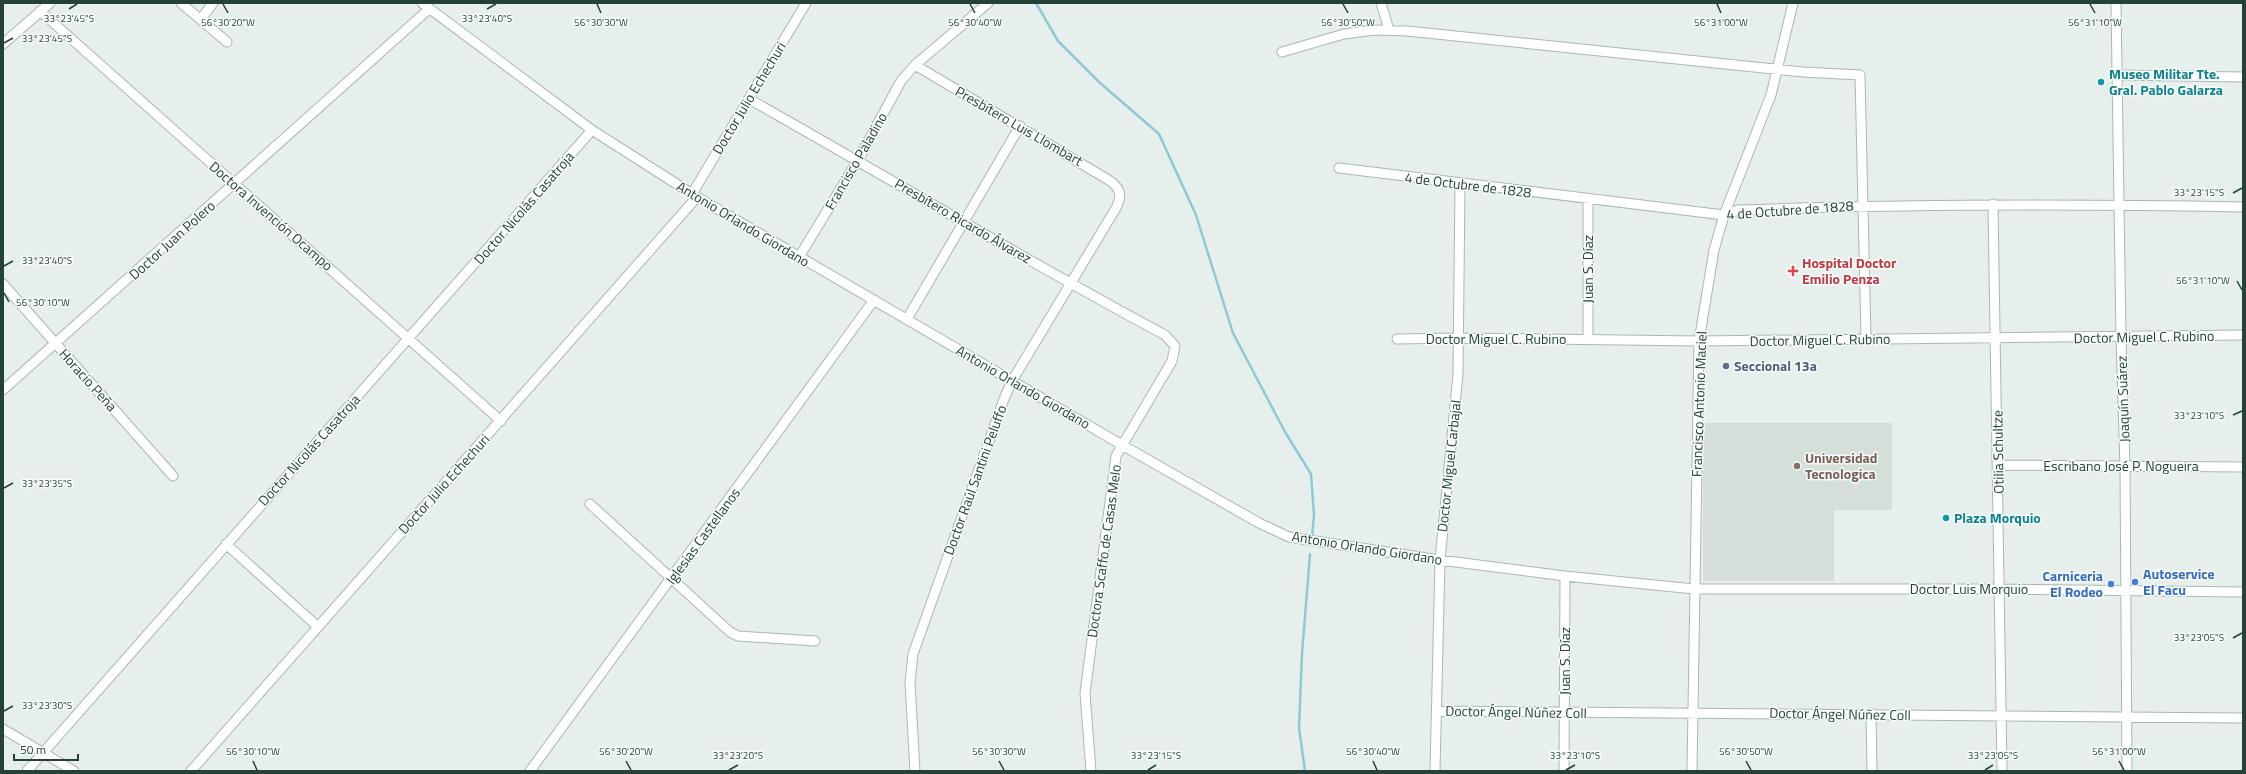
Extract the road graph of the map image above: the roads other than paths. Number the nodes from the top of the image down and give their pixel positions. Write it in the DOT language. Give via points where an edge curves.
graph roads {
  1 [pos="50,3"];
  2 [pos="181,3"];
  3 [pos="213,3"];
  4 [pos="806,3"];
  5 [pos="988,3"];
  6 [pos="1381,3"];
  7 [pos="1793,3"];
  8 [pos="2116,3"];
  9 [pos="425,5"];
  10 [pos="40,12"];
  11 [pos="201,19"];
  12 [pos="1389,30"];
  13 [pos="228,42"];
  14 [pos="3,44"];
  15 [pos="1282,52"];
  16 [pos="915,65"];
  17 [pos="1777,68"];
  18 [pos="2118,75"];
  19 [pos="2243,77"];
  20 [pos="749,99"];
  21 [pos="1020,126"];
  22 [pos="592,130"];
  23 [pos="858,160"];
  24 [pos="1339,168"];
  25 [pos="234,184"];
  26 [pos="1460,184"];
  27 [pos="1120,191"];
  28 [pos="695,195"];
  29 [pos="1588,199"];
  30 [pos="1993,204"];
  31 [pos="1864,205"];
  32 [pos="2120,205"];
  33 [pos="2243,207"];
  34 [pos="1724,215"];
  35 [pos="963,222"];
  36 [pos="799,258"];
  37 [pos="3,284"];
  38 [pos="1070,284"];
  39 [pos="874,300"];
  40 [pos="907,319"];
  41 [pos="2243,335"];
  42 [pos="2121,337"];
  43 [pos="1457,338"];
  44 [pos="408,339"];
  45 [pos="1397,339"];
  46 [pos="1588,339"];
  47 [pos="1866,339"];
  48 [pos="1995,339"];
  49 [pos="1698,341"];
  50 [pos="55,343"];
  51 [pos="1175,346"];
  52 [pos="1012,381"];
  53 [pos="3,390"];
  54 [pos="501,421"];
  55 [pos="1122,445"];
  56 [pos="1998,465"];
  57 [pos="2125,467"];
  58 [pos="2243,467"];
  59 [pos="173,476"];
  60 [pos="590,504"];
  61 [pos="226,544"];
  62 [pos="1440,560"];
  63 [pos="1565,576"];
  64 [pos="671,580"];
  65 [pos="1694,589"];
  66 [pos="2000,589"];
  67 [pos="2126,592"];
  68 [pos="2243,592"];
  69 [pos="317,626"];
  70 [pos="815,641"];
  71 [pos="1437,711"];
  72 [pos="1694,712"];
  73 [pos="1565,713"];
  74 [pos="1871,713"];
  75 [pos="2002,716"];
  76 [pos="2127,717"];
  77 [pos="2243,718"];
  78 [pos="3,729"];
  79 [pos="43,753"];
  80 [pos="27,771"];
  81 [pos="74,771"];
  82 [pos="191,771"];
  83 [pos="530,771"];
  84 [pos="915,771"];
  85 [pos="1091,771"];
  86 [pos="1435,771"];
  87 [pos="1564,771"];
  88 [pos="1692,771"];
  89 [pos="1872,771"];
  90 [pos="2002,771"];
  91 [pos="2127,771"];
  1 -- 10 [label="street"];
  2 -- 11 [label="street"];
  3 -- 11 [label="street"];
  4 -- 20 [label="street, Doctor Julio Echechuri"];
  5 -- 16 [label="street, Francisco Paladino"];
  6 -- 12 [label="street"];
  7 -- 17 [label="street, Francisco Antonio Maciel"];
  8 -- 18 [label="street, Joaquín Suárez"];
  9 -- 22 [label="street, Antonio Orlando Giordano"];
  9 -- 25 [label="street, Doctor Juan Polero"];
  10 -- 14 [label="street"];
  10 -- 25 [label="street, Doctora Invención Ocampo"];
  11 -- 13 [label="street"];
  12 -- 15 [label="street" via="1344,34"];
  12 -- 17 [label="street"];
  16 -- 21 [label="street, Presbítero Luis Llombart"];
  16 -- 23 [label="street, Francisco Paladino" via="901,81"];
  17 -- 31 [label="street" via="1860,75"];
  17 -- 34 [label="street, Francisco Antonio Maciel" via="1771,95"];
  18 -- 19 [label="street"];
  18 -- 32 [label="street, Joaquín Suárez"];
  20 -- 23 [label="street, Presbítero Ricardo Álvarez"];
  20 -- 28 [label="street, Doctor Julio Echechuri"];
  21 -- 27 [label="street, Presbítero Luis Llombart" via="1107,179"];
  21 -- 35 [label="street"];
  22 -- 28 [label="street, Antonio Orlando Giordano"];
  22 -- 44 [label="street, Doctor Nicolás Casatroja"];
  23 -- 35 [label="street, Presbítero Ricardo Álvarez"];
  23 -- 36 [label="street, Francisco Paladino"];
  24 -- 26 [label="street, 4 de Octubre de 1828"];
  25 -- 44 [label="street, Doctora Invención Ocampo"];
  25 -- 50 [label="street, Doctor Juan Polero"];
  26 -- 29 [label="street, 4 de Octubre de 1828"];
  26 -- 43 [label="street, Doctor Miguel Carbajal"];
  27 -- 38 [label="street, Doctor Raúl Santini Peluffo" via="1116,208"];
  28 -- 36 [label="street, Antonio Orlando Giordano"];
  28 -- 54 [label="street, Doctor Julio Echechuri"];
  29 -- 34 [label="street, 4 de Octubre de 1828"];
  29 -- 46 [label="street, Juan S. Díaz"];
  30 -- 31 [label="street, 4 de Octubre de 1828"];
  30 -- 32 [label="street, 4 de Octubre de 1828"];
  30 -- 48 [label="street, Otilia Schultze"];
  31 -- 34 [label="street, 4 de Octubre de 1828" via="1738,210"];
  31 -- 47 [label="street"];
  32 -- 33 [label="street, 4 de Octubre de 1828"];
  32 -- 42 [label="street, Joaquín Suárez"];
  34 -- 49 [label="street, Francisco Antonio Maciel" via="1714,250"];
  35 -- 38 [label="street, Presbítero Ricardo Álvarez"];
  35 -- 40 [label="street"];
  36 -- 39 [label="street, Antonio Orlando Giordano"];
  37 -- 50 [label="street, Horacio Peña"];
  38 -- 51 [label="street, Presbítero Ricardo Álvarez" via="1165,335"];
  38 -- 52 [label="street, Doctor Raúl Santini Peluffo"];
  39 -- 40 [label="street, Antonio Orlando Giordano"];
  39 -- 64 [label="street, Iglesias Castellanos"];
  40 -- 52 [label="street, Antonio Orlando Giordano"];
  41 -- 42 [label="street, Doctor Miguel C. Rubino"];
  42 -- 48 [label="street, Doctor Miguel C. Rubino"];
  42 -- 57 [label="street, Joaquín Suárez"];
  43 -- 45 [label="street, Doctor Miguel C. Rubino"];
  43 -- 46 [label="street, Doctor Miguel C. Rubino"];
  43 -- 62 [label="street, Doctor Miguel Carbajal" via="1458,374"];
  44 -- 54 [label="street, Doctora Invención Ocampo"];
  44 -- 61 [label="street, Doctor Nicolás Casatroja"];
  46 -- 49 [label="street, Doctor Miguel C. Rubino"];
  47 -- 48 [label="street, Doctor Miguel C. Rubino"];
  47 -- 49 [label="street, Doctor Miguel C. Rubino"];
  48 -- 56 [label="street, Otilia Schultze"];
  49 -- 65 [label="street, Francisco Antonio Maciel"];
  50 -- 53 [label="street, Doctor Juan Polero"];
  50 -- 59 [label="street, Horacio Peña"];
  51 -- 55 [label="street, Doctora Scaffo de Casas Melo" via="1172,361"];
  52 -- 55 [label="street, Antonio Orlando Giordano"];
  52 -- 84 [label="street, Doctor Raúl Santini Peluffo" via="914,654 910,683"];
  54 -- 69 [label="street, Doctor Julio Echechuri"];
  55 -- 62 [label="street, Antonio Orlando Giordano" via="1264,526 1289,537"];
  55 -- 85 [label="street, Doctora Scaffo de Casas Melo" via="1116,456 1085,694"];
  56 -- 57 [label="street, Escribano José P. Nogueira"];
  56 -- 66 [label="street, Otilia Schultze"];
  57 -- 58 [label="street, Escribano José P. Nogueira"];
  57 -- 67 [label="street, Joaquín Suárez"];
  60 -- 64 [label="street"];
  61 -- 69 [label="street"];
  61 -- 79 [label="street, Doctor Nicolás Casatroja"];
  62 -- 63 [label="street, Antonio Orlando Giordano"];
  62 -- 71 [label="street, Doctor Miguel Carbajal"];
  63 -- 65 [label="street, Antonio Orlando Giordano"];
  63 -- 73 [label="street, Juan S. Díaz"];
  64 -- 70 [label="street" via="730,632 738,636"];
  64 -- 83 [label="street, Iglesias Castellanos"];
  65 -- 66 [label="street, Doctor Luis Morquio"];
  65 -- 72 [label="street, Francisco Antonio Maciel"];
  66 -- 67 [label="street, Doctor Luis Morquio"];
  66 -- 75 [label="street, Otilia Schultze"];
  67 -- 68 [label="street, Doctor Luis Morquio"];
  67 -- 76 [label="street, Joaquín Suárez"];
  69 -- 82 [label="street, Doctor Julio Echechuri"];
  71 -- 73 [label="street, Doctor Ángel Núñez Coll"];
  71 -- 86 [label="street, Doctor Miguel Carbajal"];
  72 -- 73 [label="street, Doctor Ángel Núñez Coll"];
  72 -- 74 [label="street, Doctor Ángel Núñez Coll"];
  72 -- 88 [label="street, Francisco Antonio Maciel"];
  73 -- 87 [label="street, Juan S. Díaz"];
  74 -- 75 [label="street, Doctor Ángel Núñez Coll"];
  74 -- 89 [label="street"];
  75 -- 76 [label="street, Doctor Ángel Núñez Coll"];
  75 -- 90 [label="street, Otilia Schultze"];
  76 -- 77 [label="street, Doctor Ángel Núñez Coll"];
  76 -- 91 [label="street, Joaquín Suárez"];
  78 -- 79 [label="street"];
  79 -- 80 [label="street, Doctor Nicolás Casatroja"];
  79 -- 81 [label="street"];
}
